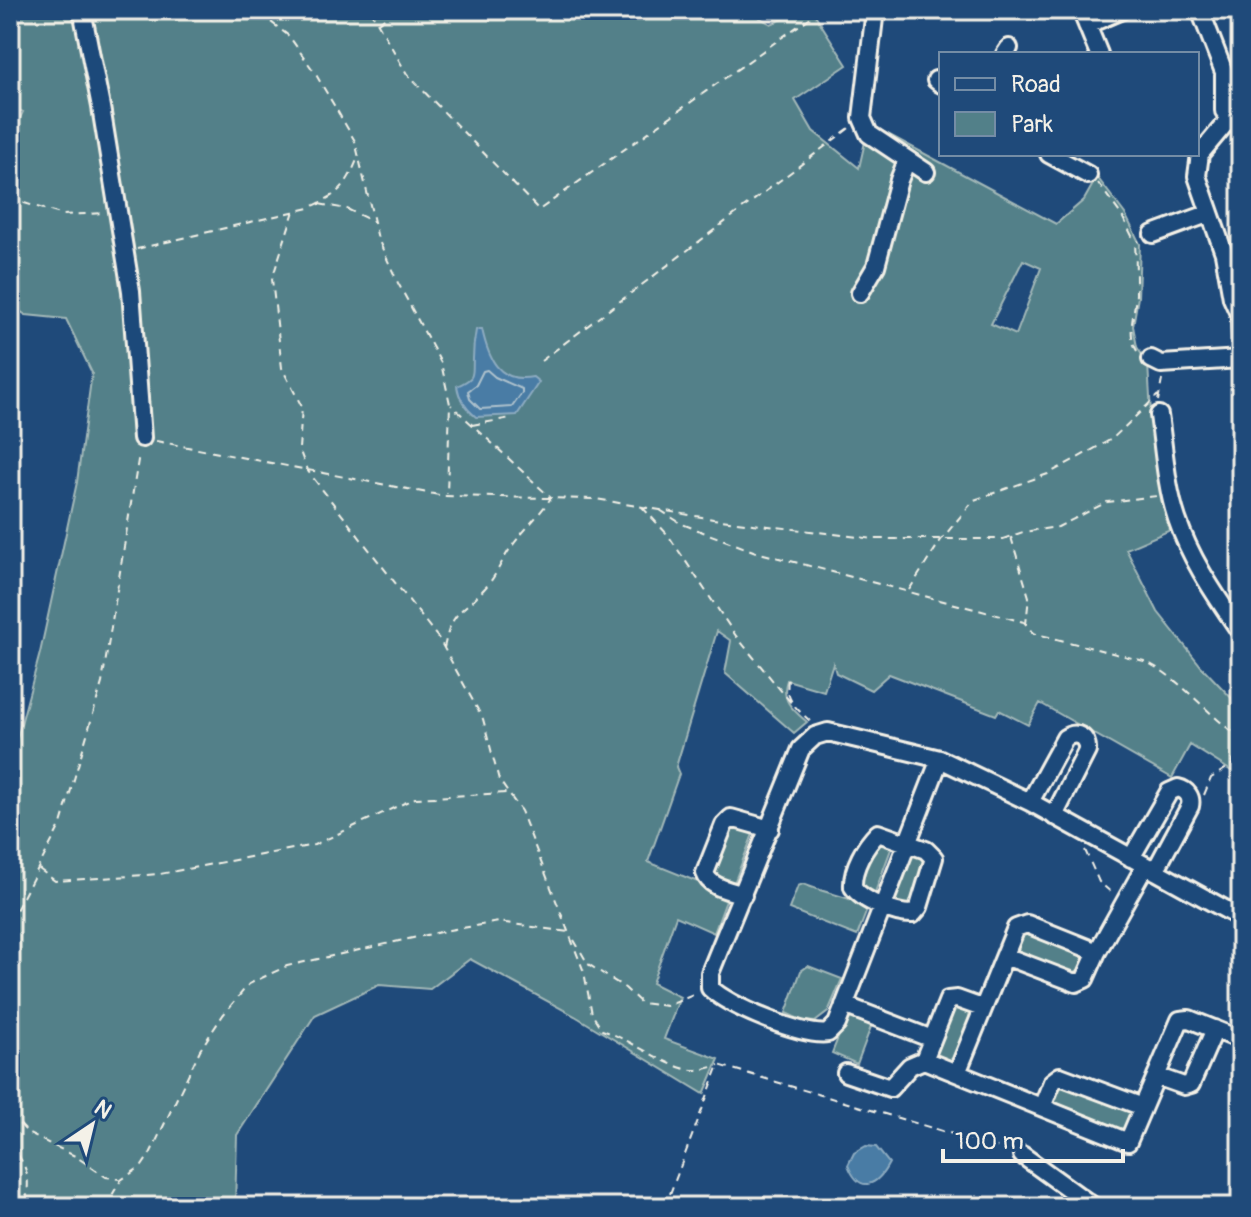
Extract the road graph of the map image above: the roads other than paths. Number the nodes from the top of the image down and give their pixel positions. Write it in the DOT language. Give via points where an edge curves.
graph roads {
  1 [pos="82,10"];
  2 [pos="875,10"];
  3 [pos="1122,10"];
  4 [pos="1200,10"];
  5 [pos="1084,18"];
  6 [pos="1098,52"];
  7 [pos="1235,123"];
  8 [pos="1054,156"];
  9 [pos="907,160"];
  10 [pos="1082,166"];
  11 [pos="926,172"];
  12 [pos="1210,213"];
  13 [pos="1153,234"];
  14 [pos="1233,252"];
  15 [pos="860,293"];
  16 [pos="1241,338"];
  17 [pos="1241,359"];
  18 [pos="1156,362"];
  19 [pos="1159,415"];
  20 [pos="142,438"];
  21 [pos="1241,633"];
  22 [pos="940,759"];
  23 [pos="1030,802"];
  24 [pos="1054,816"];
  25 [pos="770,829"];
  26 [pos="906,843"];
  27 [pos="1144,865"];
  28 [pos="743,895"];
  29 [pos="882,905"];
  30 [pos="1241,918"];
  31 [pos="1097,952"];
  32 [pos="1005,956"];
  33 [pos="844,1005"];
  34 [pos="982,1008"];
  35 [pos="1215,1029"];
  36 [pos="932,1039"];
  37 [pos="1241,1040"];
  38 [pos="924,1060"];
  39 [pos="846,1073"];
  40 [pos="957,1073"];
  41 [pos="1156,1076"];
  42 [pos="1042,1107"];
  43 [pos="1143,1107"];
  44 [pos="1022,1155"];
  45 [pos="1094,1207"];
  1 -- 20 [label="street" via="131,291"];
  2 -- 9 [label="street" via="865,126"];
  3 -- 5 [label="street"];
  4 -- 7 [label="street" via="1224,72 1224,111"];
  5 -- 6 [label="street"];
  7 -- 12 [label="street" via="1200,154 1197,176"];
  8 -- 10 [label="street"];
  9 -- 11 [label="street"];
  9 -- 15 [label="street" via="876,266"];
  12 -- 13 [label="street"];
  12 -- 14 [label="street"];
  14 -- 16 [label="street" via="1232,298"];
  17 -- 18 [label="street"];
  19 -- 21 [label="street" via="1178,522 1203,575"];
  22 -- 23 [label="street"];
  22 -- 25 [label="street" via="828,732 815,736 801,749"];
  22 -- 26 [label="street"];
  23 -- 24 [label="street"];
  23 -- 24 [label="street" via="1065,738 1081,736 1087,751"];
  24 -- 27 [label="street"];
  25 -- 28 [label="street"];
  25 -- 28 [label="street" via="731,818 724,825 705,873 707,881"];
  26 -- 29 [label="street"];
  26 -- 29 [label="street" via="934,858 919,907 910,915"];
  26 -- 29 [label="street" via="878,833 867,844 853,878 857,894"];
  27 -- 27 [label="street" via="1190,806 1185,791 1169,792"];
  27 -- 30 [label="street"];
  27 -- 31 [label="street"];
  28 -- 33 [label="street" via="710,973 710,988 721,1000 804,1033 828,1033"];
  29 -- 33 [label="street"];
  31 -- 32 [label="street" via="1085,979 1076,983"];
  31 -- 32 [label="street" via="1027,924 1016,928"];
  32 -- 34 [label="street"];
  33 -- 36 [label="street"];
  34 -- 36 [label="street" via="948,1000"];
  34 -- 40 [label="street"];
  35 -- 37 [label="street"];
  35 -- 41 [label="street" via="1191,1084"];
  35 -- 41 [label="street" via="1180,1020"];
  36 -- 38 [label="street"];
  38 -- 39 [label="street" via="910,1066 890,1088"];
  38 -- 40 [label="street"];
  40 -- 42 [label="street"];
  41 -- 43 [label="street"];
  42 -- 43 [label="street" via="1060,1076"];
  42 -- 43 [label="street" via="1128,1142"];
  44 -- 45 [label="street"];
}
